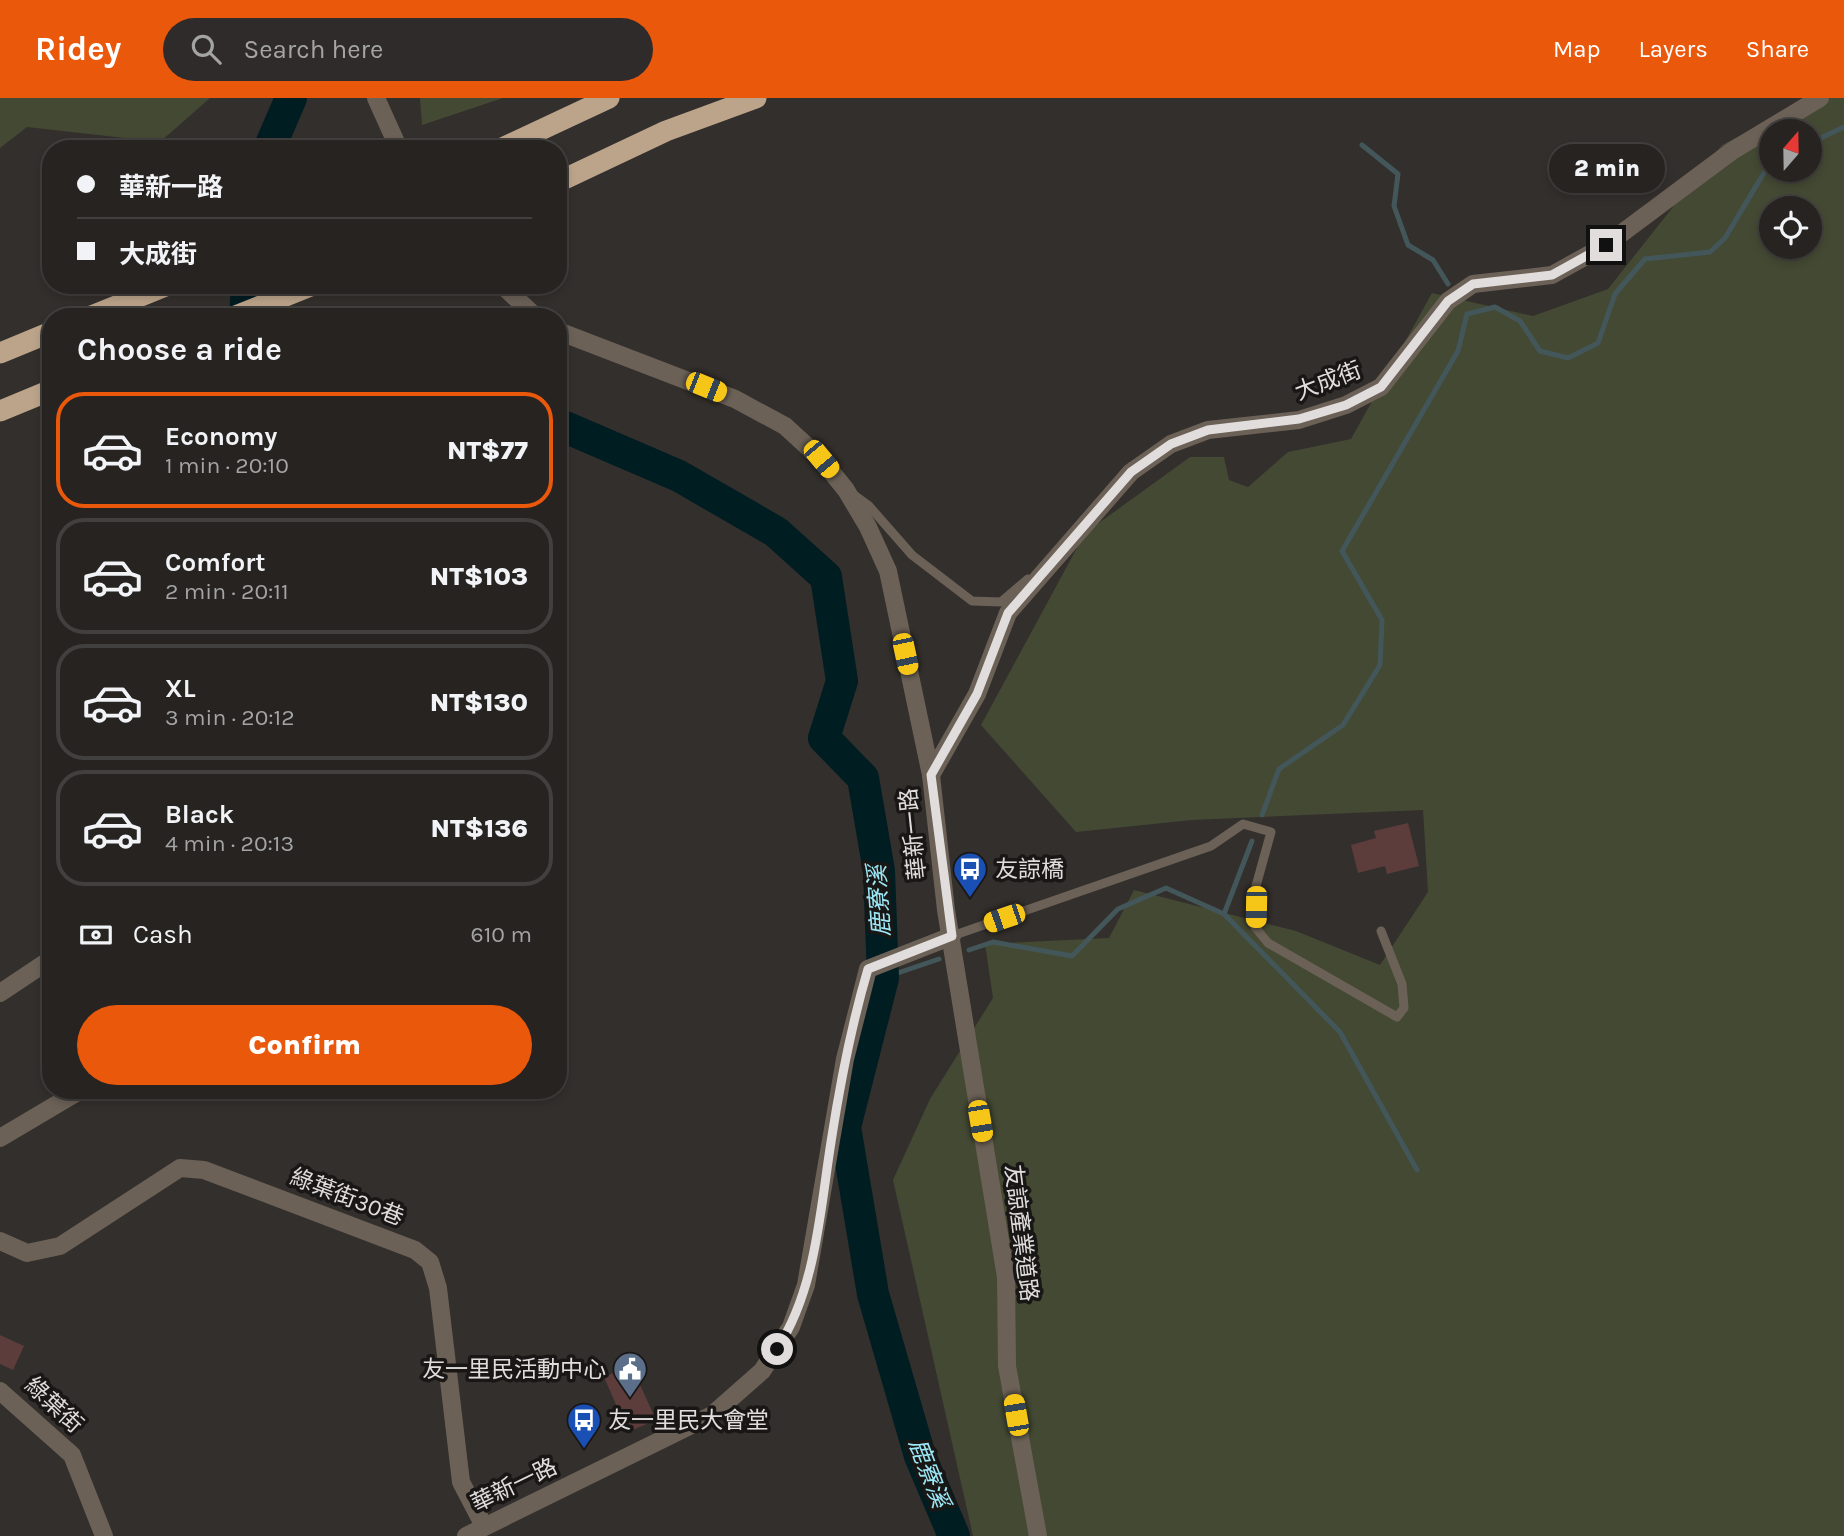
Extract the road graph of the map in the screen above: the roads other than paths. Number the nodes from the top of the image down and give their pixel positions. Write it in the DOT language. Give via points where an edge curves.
graph roads {
  1 [pos="376,98"];
  2 [pos="609,98"];
  3 [pos="756,98"];
  4 [pos="1819,98"];
  5 [pos="395,140"];
  6 [pos="519,140"];
  7 [pos="567,178"];
  8 [pos="146,294"];
  9 [pos="290,294"];
  10 [pos="512,294"];
  11 [pos="111,308"];
  12 [pos="256,308"];
  13 [pos="526,308"];
  14 [pos="567,334"];
  15 [pos="42,336"];
  16 [pos="0,353"];
  17 [pos="42,394"];
  18 [pos="0,411"];
  19 [pos="846,489"];
  20 [pos="1070,544"];
  21 [pos="931,775"];
  22 [pos="1381,931"];
  23 [pos="952,936"];
  24 [pos="42,965"];
  25 [pos="0,993"];
  26 [pos="66,1099"];
  27 [pos="0,1138"];
  28 [pos="0,1241"];
  29 [pos="0,1391"];
  30 [pos="484,1526"];
  31 [pos="104,1536"];
  32 [pos="466,1536"];
  33 [pos="1038,1536"];
  1 -- 5 [label="street"];
  2 -- 6 [label="highway"];
  3 -- 7 [label="highway" via="666,131"];
  4 -- 20 [label="street, 大成街" via="1732,151 1606,245 1552,275 1473,284 1448,301 1381,387 1346,405 1299,419 1208,430 1171,444 1131,472"];
  8 -- 11 [label="highway"];
  9 -- 12 [label="highway"];
  10 -- 13 [label="street"];
  14 -- 19 [label="street, 華新一路" via="735,398 785,425"];
  15 -- 16 [label="highway"];
  17 -- 18 [label="highway"];
  19 -- 20 [label="lane" via="869,506 912,555 972,601 1001,602"];
  19 -- 21 [label="street, 華新一路" via="888,571"];
  20 -- 21 [label="street, 大成街" via="1008,613 977,694"];
  21 -- 23 [label="street, 華新一路"];
  22 -- 23 [label="lane" via="1402,984 1404,1008 1396,1017 1268,943 1255,927 1256,886 1271,832 1243,824 1211,846"];
  23 -- 30 [label="street, 華新一路" via="868,969 845,1059 806,1285 791,1327 762,1371 712,1415"];
  23 -- 33 [label="street, 友諒產業道路" via="1006,1277 1007,1366"];
  24 -- 25 [label="street"];
  26 -- 27 [label="street"];
  28 -- 30 [label="street, 綠葉街30巷" via="27,1253 60,1246 180,1168 204,1170 415,1250 430,1262 438,1288 461,1482"];
  29 -- 31 [label="street, 綠葉街" via="72,1455"];
  30 -- 32 [label="street, 華新一路"];
}
